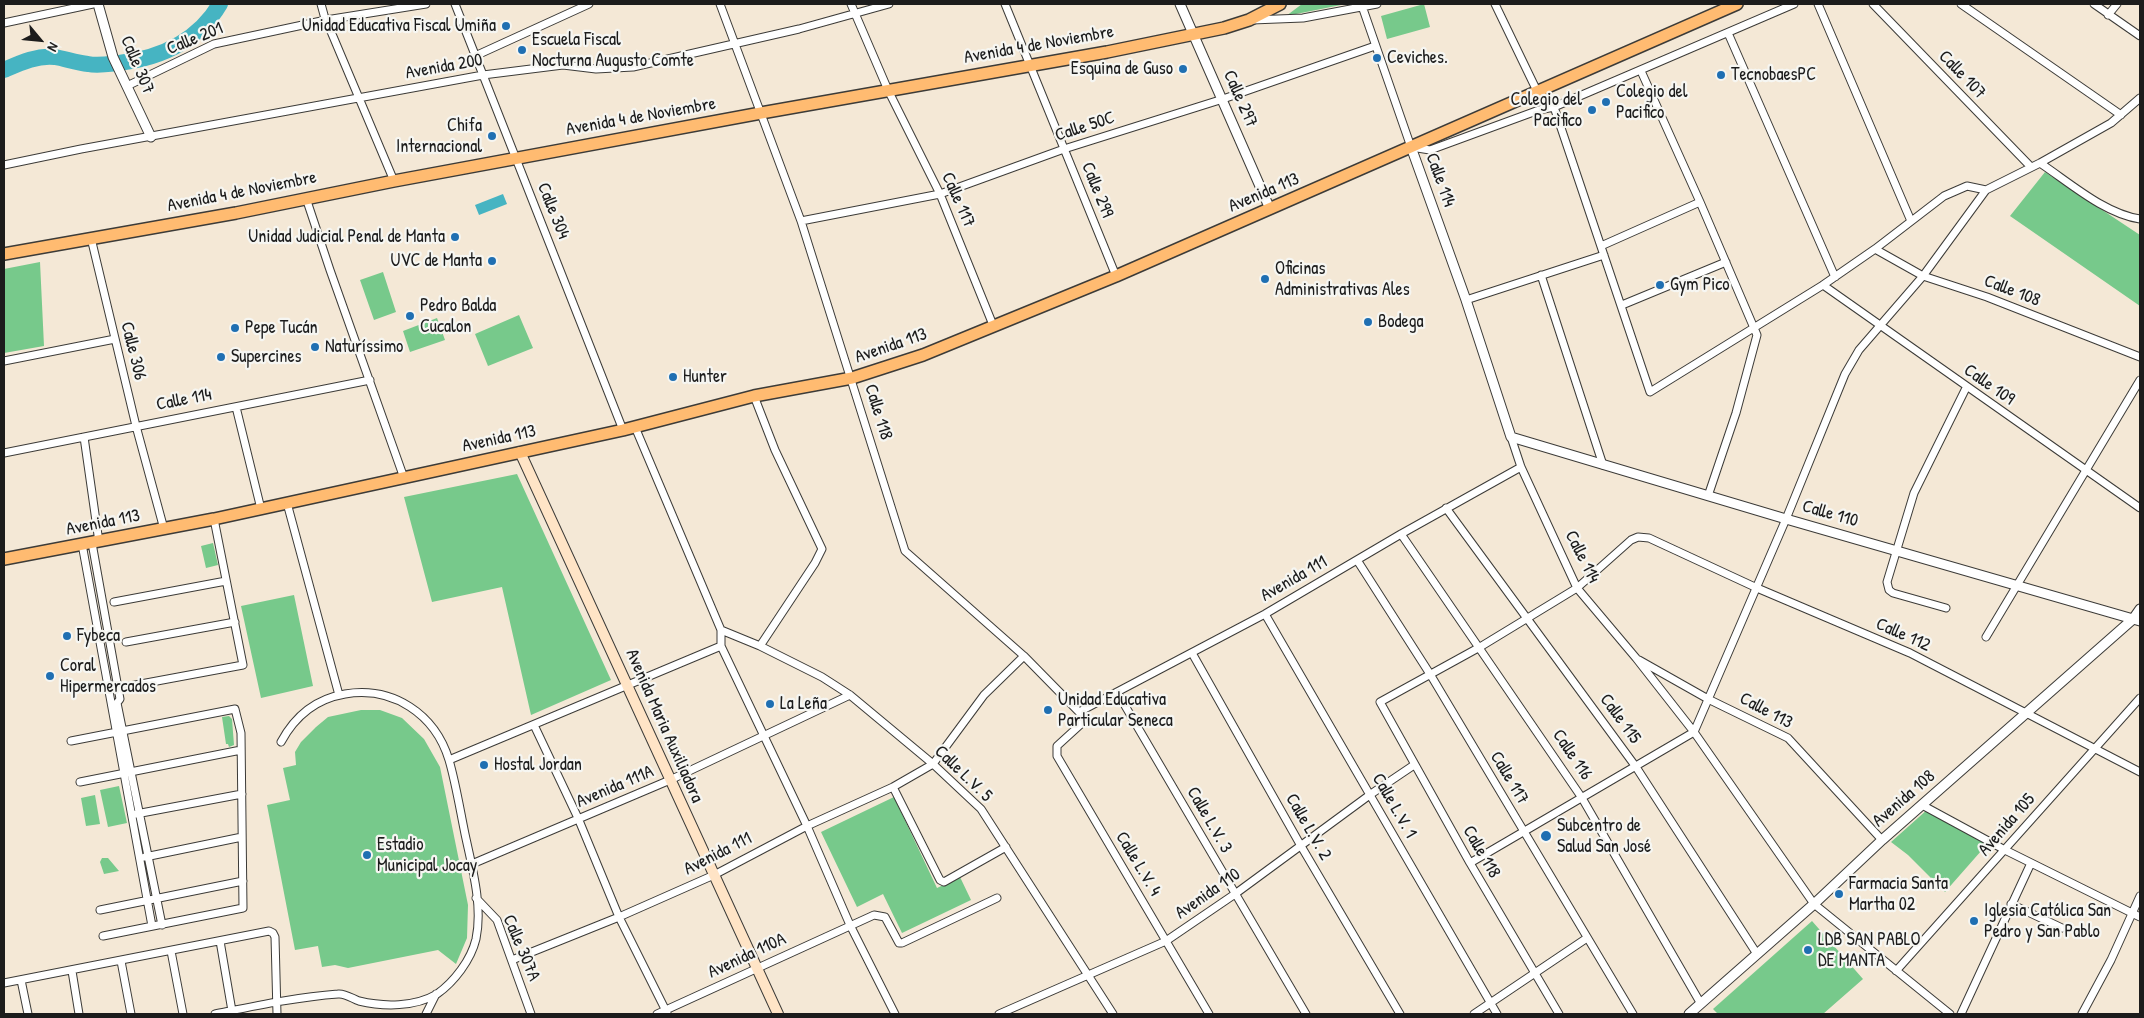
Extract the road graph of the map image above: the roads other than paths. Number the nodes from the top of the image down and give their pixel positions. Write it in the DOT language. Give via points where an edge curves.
graph roads {
  1 [pos="93,4"];
  2 [pos="98,4"];
  3 [pos="321,4"];
  4 [pos="426,4"];
  5 [pos="455,4"];
  6 [pos="589,4"];
  7 [pos="720,4"];
  8 [pos="851,4"];
  9 [pos="889,4"];
  10 [pos="1005,4"];
  11 [pos="1180,4"];
  12 [pos="1280,4"];
  13 [pos="1377,4"];
  14 [pos="1495,4"];
  15 [pos="1737,4"];
  16 [pos="1794,4"];
  17 [pos="1818,4"];
  18 [pos="1873,4"];
  19 [pos="1961,4"];
  20 [pos="2094,4"];
  21 [pos="2117,4"];
  22 [pos="1362,6"];
  23 [pos="856,14"];
  24 [pos="2108,14"];
  25 [pos="326,20"];
  26 [pos="1249,20"];
  27 [pos="4,23"];
  28 [pos="1728,33"];
  29 [pos="1193,34"];
  30 [pos="2140,36"];
  31 [pos="735,45"];
  32 [pos="1375,46"];
  33 [pos="475,56"];
  34 [pos="1029,65"];
  35 [pos="1641,71"];
  36 [pos="482,75"];
  37 [pos="127,86"];
  38 [pos="888,90"];
  39 [pos="1537,91"];
  40 [pos="361,98"];
  41 [pos="2140,98"];
  42 [pos="1223,99"];
  43 [pos="1554,107"];
  44 [pos="761,113"];
  45 [pos="2121,114"];
  46 [pos="151,137"];
  47 [pos="1412,147"];
  48 [pos="1064,149"];
  49 [pos="516,159"];
  50 [pos="2040,163"];
  51 [pos="4,166"];
  52 [pos="2030,166"];
  53 [pos="394,181"];
  54 [pos="1986,190"];
  55 [pos="940,194"];
  56 [pos="306,198"];
  57 [pos="1700,202"];
  58 [pos="1270,209"];
  59 [pos="2140,219"];
  60 [pos="1911,220"];
  61 [pos="801,221"];
  62 [pos="91,238"];
  63 [pos="1601,246"];
  64 [pos="1875,249"];
  65 [pos="4,254"];
  66 [pos="1604,255"];
  67 [pos="1726,262"];
  68 [pos="1541,275"];
  69 [pos="1116,276"];
  70 [pos="1923,276"];
  71 [pos="1834,278"];
  72 [pos="1823,286"];
  73 [pos="1466,300"];
  74 [pos="1622,305"];
  75 [pos="994,325"];
  76 [pos="1879,326"];
  77 [pos="1754,328"];
  78 [pos="115,339"];
  79 [pos="2140,357"];
  80 [pos="4,361"];
  81 [pos="852,378"];
  82 [pos="370,380"];
  83 [pos="2140,380"];
  84 [pos="1966,388"];
  85 [pos="754,396"];
  86 [pos="236,407"];
  87 [pos="136,426"];
  88 [pos="629,429"];
  89 [pos="84,437"];
  90 [pos="1511,437"];
  91 [pos="520,452"];
  92 [pos="4,453"];
  93 [pos="1603,465"];
  94 [pos="1521,467"];
  95 [pos="2085,470"];
  96 [pos="404,478"];
  97 [pos="1708,496"];
  98 [pos="287,504"];
  99 [pos="1446,508"];
  100 [pos="2140,508"];
  101 [pos="261,509"];
  102 [pos="214,519"];
  103 [pos="1786,519"];
  104 [pos="164,529"];
  105 [pos="1402,534"];
  106 [pos="91,543"];
  107 [pos="1896,550"];
  108 [pos="4,559"];
  109 [pos="1357,560"];
  110 [pos="226,581"];
  111 [pos="2017,584"];
  112 [pos="1577,588"];
  113 [pos="1757,588"];
  114 [pos="114,602"];
  115 [pos="103,605"];
  116 [pos="94,606"];
  117 [pos="1946,608"];
  118 [pos="2140,609"];
  119 [pos="1265,614"];
  120 [pos="1529,619"];
  121 [pos="2137,620"];
  122 [pos="235,622"];
  123 [pos="721,630"];
  124 [pos="1986,638"];
  125 [pos="126,642"];
  126 [pos="721,646"];
  127 [pos="760,646"];
  128 [pos="1480,647"];
  129 [pos="112,654"];
  130 [pos="1192,654"];
  131 [pos="1024,656"];
  132 [pos="103,657"];
  133 [pos="1636,658"];
  134 [pos="1430,674"];
  135 [pos="627,685"];
  136 [pos="130,686"];
  137 [pos="1118,692"];
  138 [pos="339,695"];
  139 [pos="850,695"];
  140 [pos="2140,698"];
  141 [pos="1708,699"];
  142 [pos="1079,712"];
  143 [pos="2028,712"];
  144 [pos="534,725"];
  145 [pos="120,731"];
  146 [pos="1694,732"];
  147 [pos="763,735"];
  148 [pos="70,741"];
  149 [pos="281,742"];
  150 [pos="2095,748"];
  151 [pos="241,750"];
  152 [pos="449,760"];
  153 [pos="933,764"];
  154 [pos="1414,765"];
  155 [pos="1636,767"];
  156 [pos="2140,772"];
  157 [pos="128,773"];
  158 [pos="670,780"];
  159 [pos="80,782"];
  160 [pos="893,787"];
  161 [pos="242,794"];
  162 [pos="1370,794"];
  163 [pos="1582,798"];
  164 [pos="1922,805"];
  165 [pos="136,814"];
  166 [pos="578,818"];
  167 [pos="807,826"];
  168 [pos="1524,832"];
  169 [pos="242,837"];
  170 [pos="1882,840"];
  171 [pos="1301,846"];
  172 [pos="1006,847"];
  173 [pos="2005,850"];
  174 [pos="148,856"];
  175 [pos="140,858"];
  176 [pos="1470,863"];
  177 [pos="2031,863"];
  178 [pos="472,864"];
  179 [pos="714,874"];
  180 [pos="243,881"];
  181 [pos="1235,894"];
  182 [pos="2140,896"];
  183 [pos="476,897"];
  184 [pos="997,898"];
  185 [pos="156,899"];
  186 [pos="148,900"];
  187 [pos="1814,904"];
  188 [pos="2011,904"];
  189 [pos="100,910"];
  190 [pos="2132,913"];
  191 [pos="620,917"];
  192 [pos="2140,917"];
  193 [pos="162,925"];
  194 [pos="850,925"];
  195 [pos="152,926"];
  196 [pos="2062,928"];
  197 [pos="103,936"];
  198 [pos="1587,938"];
  199 [pos="220,941"];
  200 [pos="1166,941"];
  201 [pos="171,951"];
  202 [pos="1757,954"];
  203 [pos="512,960"];
  204 [pos="121,961"];
  205 [pos="756,968"];
  206 [pos="72,971"];
  207 [pos="1896,972"];
  208 [pos="1087,975"];
  209 [pos="1535,975"];
  210 [pos="21,980"];
  211 [pos="4,983"];
  212 [pos="436,994"];
  213 [pos="277,1002"];
  214 [pos="1491,1004"];
  215 [pos="1701,1004"];
  216 [pos="232,1011"];
  217 [pos="667,1012"];
  218 [pos="28,1014"];
  219 [pos="79,1014"];
  220 [pos="131,1014"];
  221 [pos="183,1014"];
  222 [pos="215,1014"];
  223 [pos="277,1014"];
  224 [pos="426,1014"];
  225 [pos="531,1014"];
  226 [pos="657,1014"];
  227 [pos="778,1014"];
  228 [pos="895,1014"];
  229 [pos="999,1014"];
  230 [pos="1112,1014"];
  231 [pos="1209,1014"];
  232 [pos="1306,1014"];
  233 [pos="1400,1014"];
  234 [pos="1474,1014"];
  235 [pos="1497,1014"];
  236 [pos="1559,1014"];
  237 [pos="1633,1014"];
  238 [pos="1689,1014"];
  239 [pos="1950,1014"];
  240 [pos="1961,1014"];
  241 [pos="2082,1014"];
  1 -- 27 [label="street"];
  2 -- 37 [label="street, Calle 307" via="113,57"];
  3 -- 25 [label="street"];
  4 -- 25 [label="street, Calle 201"];
  5 -- 33 [label="street, Calle 304"];
  6 -- 33 [label="street"];
  7 -- 31 [label="street, Calle 118"];
  8 -- 23 [label="street, Calle 117"];
  9 -- 23 [label="street, Avenida 200"];
  10 -- 34 [label="street, Calle 299"];
  11 -- 29 [label="street, Calle 297"];
  12 -- 26 [label="main road, Avenida 4 de Noviembre"];
  13 -- 22 [label="street"];
  14 -- 39 [label="street"];
  15 -- 39 [label="main road, Avenida 113"];
  16 -- 28 [label="street"];
  17 -- 60 [label="street"];
  18 -- 52 [label="street, Calle 107"];
  19 -- 45 [label="street"];
  20 -- 24 [label="street"];
  21 -- 24 [label="street"];
  22 -- 26 [label="street" via="1297,18"];
  22 -- 32 [label="street, Calle 114"];
  23 -- 31 [label="street, Avenida 200"];
  23 -- 38 [label="street, Calle 117"];
  24 -- 30 [label="street"];
  25 -- 37 [label="street, Calle 201" via="214,44"];
  25 -- 40 [label="street"];
  26 -- 29 [label="main road, Avenida 4 de Noviembre"];
  28 -- 35 [label="street"];
  28 -- 71 [label="street"];
  29 -- 34 [label="main road, Avenida 4 de Noviembre"];
  29 -- 42 [label="street, Calle 297"];
  31 -- 36 [label="street, Avenida 200" via="633,67 596,69 563,66"];
  31 -- 44 [label="street, Calle 118"];
  32 -- 42 [label="street, Calle 50C"];
  32 -- 47 [label="street, Calle 114"];
  33 -- 36 [label="street, Calle 304"];
  34 -- 38 [label="main road, Avenida 4 de Noviembre"];
  34 -- 48 [label="street, Calle 299"];
  35 -- 43 [label="street"];
  35 -- 57 [label="street"];
  36 -- 40 [label="street, Avenida 200"];
  36 -- 49 [label="street, Calle 304"];
  37 -- 46 [label="street, Calle 307"];
  38 -- 44 [label="main road, Avenida 4 de Noviembre"];
  38 -- 55 [label="street, Calle 117"];
  39 -- 47 [label="main road, Avenida 113"];
  40 -- 46 [label="street, Avenida 200"];
  40 -- 53 [label="street"];
  41 -- 45 [label="street"];
  42 -- 48 [label="street, Calle 50C"];
  42 -- 58 [label="street, Calle 297"];
  43 -- 47 [label="street" via="1430,150"];
  43 -- 63 [label="street"];
  44 -- 49 [label="main road, Avenida 4 de Noviembre"];
  44 -- 61 [label="street, Calle 118"];
  45 -- 50 [label="street" via="2111,123"];
  46 -- 51 [label="street, Avenida 200"];
  47 -- 58 [label="main road, Avenida 113"];
  47 -- 73 [label="street, Calle 114"];
  48 -- 55 [label="street, Calle 50C"];
  48 -- 69 [label="street, Calle 299"];
  49 -- 53 [label="main road, Avenida 4 de Noviembre"];
  49 -- 88 [label="street, Calle 304"];
  50 -- 52 [label="street"];
  50 -- 59 [label="street" via="2110,210"];
  52 -- 54 [label="street"];
  53 -- 56 [label="main road, Avenida 4 de Noviembre"];
  54 -- 60 [label="street" via="1967,186 1959,188"];
  54 -- 70 [label="street"];
  55 -- 61 [label="street, Calle 50C"];
  55 -- 75 [label="street, Calle 117"];
  56 -- 62 [label="main road, Avenida 4 de Noviembre"];
  56 -- 82 [label="street"];
  57 -- 63 [label="street"];
  57 -- 67 [label="street"];
  58 -- 69 [label="main road, Avenida 113"];
  60 -- 64 [label="street"];
  61 -- 81 [label="street, Calle 118"];
  62 -- 65 [label="main road, Avenida 4 de Noviembre"];
  62 -- 78 [label="street, Calle 306"];
  63 -- 66 [label="street"];
  64 -- 70 [label="street, Calle 108"];
  64 -- 71 [label="street"];
  66 -- 68 [label="street"];
  66 -- 74 [label="street"];
  67 -- 74 [label="street"];
  67 -- 77 [label="street"];
  68 -- 73 [label="street"];
  68 -- 93 [label="street"];
  69 -- 75 [label="main road, Avenida 113"];
  70 -- 76 [label="street"];
  70 -- 79 [label="street, Calle 108" via="1987,297"];
  71 -- 72 [label="street"];
  72 -- 76 [label="street, Calle 109"];
  72 -- 77 [label="street"];
  73 -- 90 [label="street, Calle 114"];
  74 -- 77 [label="street" via="1650,392"];
  75 -- 81 [label="main road, Avenida 113" via="923,355"];
  76 -- 84 [label="street, Calle 109"];
  76 -- 103 [label="street" via="1845,374"];
  77 -- 97 [label="street" via="1757,335 1755,344"];
  78 -- 80 [label="street"];
  78 -- 87 [label="street, Calle 306"];
  81 -- 85 [label="main road, Avenida 113"];
  81 -- 131 [label="street, Calle 118" via="905,551"];
  82 -- 86 [label="street, Calle 114"];
  82 -- 96 [label="street"];
  83 -- 95 [label="street"];
  84 -- 95 [label="street, Calle 109"];
  84 -- 107 [label="street" via="1922,475"];
  85 -- 88 [label="main road, Avenida 113"];
  85 -- 127 [label="street" via="775,450 822,549"];
  86 -- 87 [label="street, Calle 114"];
  86 -- 101 [label="street"];
  87 -- 89 [label="street, Calle 114"];
  87 -- 104 [label="street, Calle 306"];
  88 -- 91 [label="main road, Avenida 113"];
  88 -- 123 [label="street, Calle 304"];
  89 -- 92 [label="street, Calle 114"];
  89 -- 106 [label="street"];
  90 -- 93 [label="street, Calle 110"];
  90 -- 94 [label="street, Calle 114"];
  91 -- 96 [label="main road, Avenida 113"];
  91 -- 135 [label="main road, Avenida Maria Auxiliadora"];
  93 -- 97 [label="street, Calle 110"];
  94 -- 99 [label="street, Avenida 111"];
  94 -- 112 [label="street, Calle 114"];
  95 -- 100 [label="street, Calle 109"];
  95 -- 111 [label="street"];
  96 -- 98 [label="main road, Avenida 113"];
  97 -- 103 [label="street, Calle 110"];
  98 -- 101 [label="main road, Avenida 113"];
  98 -- 138 [label="street"];
  99 -- 105 [label="street, Avenida 111"];
  99 -- 120 [label="street, Calle 115"];
  101 -- 102 [label="main road, Avenida 113"];
  102 -- 104 [label="main road, Avenida 113"];
  102 -- 110 [label="street"];
  103 -- 107 [label="street, Calle 110"];
  103 -- 113 [label="street"];
  104 -- 106 [label="main road, Avenida 113"];
  105 -- 109 [label="street, Avenida 111"];
  105 -- 128 [label="street, Calle 116"];
  106 -- 108 [label="main road, Avenida 113"];
  106 -- 115 [label="street"];
  106 -- 116 [label="street"];
  107 -- 111 [label="street, Calle 110"];
  107 -- 117 [label="street" via="1889,590"];
  109 -- 119 [label="street, Avenida 111"];
  109 -- 134 [label="street, Calle 117"];
  110 -- 114 [label="street"];
  110 -- 122 [label="street"];
  111 -- 121 [label="street, Calle 110"];
  111 -- 124 [label="street"];
  112 -- 113 [label="street, Calle 112" via="1631,540 1649,538"];
  112 -- 120 [label="street"];
  112 -- 133 [label="street, Calle 114"];
  113 -- 141 [label="street"];
  113 -- 143 [label="street, Calle 112" via="1910,653"];
  115 -- 116 [label="street"];
  115 -- 129 [label="street"];
  116 -- 132 [label="street"];
  118 -- 121 [label="street, Avenida 108"];
  119 -- 130 [label="street, Avenida 111"];
  119 -- 162 [label="street, Calle L.V. 1"];
  120 -- 128 [label="street"];
  120 -- 155 [label="street, Calle 115"];
  121 -- 143 [label="street, Avenida 108"];
  122 -- 125 [label="street"];
  122 -- 136 [label="street" via="243,665"];
  123 -- 126 [label="street"];
  123 -- 127 [label="street, Calle L.V. 5"];
  126 -- 135 [label="street"];
  126 -- 147 [label="street"];
  127 -- 139 [label="street, Calle L.V. 5"];
  128 -- 134 [label="street"];
  128 -- 163 [label="street, Calle 116"];
  129 -- 132 [label="street"];
  129 -- 145 [label="street" via="120,699 117,703"];
  130 -- 137 [label="street, Avenida 111"];
  130 -- 171 [label="street, Calle L.V. 2"];
  131 -- 142 [label="street, Calle 118"];
  131 -- 153 [label="street" via="984,695"];
  132 -- 145 [label="street"];
  133 -- 141 [label="street, Calle 113"];
  133 -- 146 [label="street, Calle 114"];
  134 -- 154 [label="street, Calle 118" via="1380,702"];
  134 -- 168 [label="street, Calle 117"];
  135 -- 144 [label="street"];
  135 -- 158 [label="main road, Avenida Maria Auxiliadora"];
  137 -- 142 [label="street, Avenida 111"];
  137 -- 181 [label="street, Calle L.V. 3"];
  138 -- 149 [label="street" via="320,701 304,712"];
  138 -- 152 [label="street" via="370,692 407,704 436,731"];
  139 -- 147 [label="street, Avenida 111A"];
  139 -- 153 [label="street, Calle L.V. 5"];
  140 -- 150 [label="street, Avenida 105"];
  141 -- 146 [label="street"];
  141 -- 170 [label="street, Calle 113" via="1788,738"];
  142 -- 200 [label="street, Calle L.V. 4" via="1080,725 1057,746 1057,756"];
  143 -- 150 [label="street, Calle 112"];
  143 -- 164 [label="street, Avenida 108"];
  144 -- 152 [label="street"];
  144 -- 166 [label="street"];
  145 -- 148 [label="street"];
  145 -- 151 [label="street" via="235,709"];
  145 -- 157 [label="street"];
  146 -- 155 [label="street"];
  146 -- 187 [label="street, Calle 114"];
  147 -- 158 [label="street, Avenida 111A"];
  147 -- 167 [label="street"];
  150 -- 156 [label="street, Calle 112"];
  150 -- 173 [label="street, Avenida 105"];
  151 -- 157 [label="street"];
  151 -- 161 [label="street"];
  152 -- 178 [label="street"];
  153 -- 160 [label="street, Avenida 111"];
  153 -- 172 [label="street, Calle L.V. 5" via="981,809"];
  154 -- 162 [label="street, Avenida 110"];
  154 -- 176 [label="street, Calle 118"];
  155 -- 163 [label="street"];
  155 -- 202 [label="street, Calle 115"];
  157 -- 159 [label="street"];
  157 -- 165 [label="street"];
  158 -- 166 [label="street, Avenida 111A"];
  158 -- 179 [label="main road, Avenida Maria Auxiliadora"];
  160 -- 167 [label="street, Avenida 111"];
  160 -- 172 [label="street" via="940,880 944,882"];
  161 -- 165 [label="street"];
  161 -- 169 [label="street"];
  162 -- 171 [label="street, Avenida 110"];
  162 -- 214 [label="street, Calle L.V. 1"];
  163 -- 168 [label="street"];
  163 -- 215 [label="street, Calle 116"];
  164 -- 170 [label="street, Avenida 108"];
  164 -- 173 [label="street"];
  165 -- 174 [label="street"];
  165 -- 175 [label="street"];
  166 -- 178 [label="street, Avenida 111A"];
  166 -- 191 [label="street"];
  167 -- 179 [label="street, Avenida 111"];
  167 -- 194 [label="street"];
  168 -- 176 [label="street"];
  168 -- 198 [label="street, Calle 117"];
  169 -- 174 [label="street"];
  169 -- 180 [label="street"];
  170 -- 187 [label="street, Avenida 108"];
  171 -- 181 [label="street, Avenida 110"];
  171 -- 233 [label="street, Calle L.V. 2"];
  172 -- 208 [label="street, Calle L.V. 5"];
  173 -- 177 [label="street"];
  173 -- 207 [label="street, Avenida 105"];
  174 -- 175 [label="street"];
  174 -- 185 [label="street"];
  175 -- 186 [label="street"];
  176 -- 209 [label="street, Calle 118"];
  177 -- 188 [label="street"];
  177 -- 190 [label="street"];
  178 -- 183 [label="street"];
  179 -- 191 [label="street, Avenida 111"];
  179 -- 205 [label="main road, Avenida Maria Auxiliadora"];
  180 -- 185 [label="street"];
  180 -- 193 [label="street" via="243,908"];
  181 -- 200 [label="street, Avenida 110"];
  181 -- 232 [label="street, Calle L.V. 3"];
  182 -- 190 [label="street"];
  183 -- 203 [label="street, Calle 307A" via="497,920"];
  183 -- 212 [label="street" via="478,927 472,950 452,980"];
  184 -- 194 [label="street, Avenida 110A" via="902,943 885,917 874,915"];
  185 -- 186 [label="street"];
  185 -- 193 [label="street"];
  186 -- 189 [label="street"];
  186 -- 195 [label="street"];
  187 -- 202 [label="street, Avenida 108"];
  187 -- 207 [label="street, Calle 114"];
  188 -- 196 [label="street"];
  188 -- 240 [label="street"];
  190 -- 192 [label="street"];
  190 -- 241 [label="street"];
  191 -- 203 [label="street, Avenida 111"];
  191 -- 217 [label="street"];
  193 -- 195 [label="street"];
  194 -- 205 [label="street, Avenida 110A"];
  194 -- 228 [label="street"];
  195 -- 197 [label="street"];
  198 -- 209 [label="street"];
  198 -- 237 [label="street, Calle 117"];
  199 -- 201 [label="street"];
  199 -- 213 [label="street" via="269,931 273,933"];
  199 -- 216 [label="street"];
  200 -- 208 [label="street, Avenida 110"];
  200 -- 231 [label="street, Calle L.V. 4"];
  201 -- 204 [label="street"];
  201 -- 221 [label="street"];
  202 -- 215 [label="street, Avenida 108"];
  203 -- 225 [label="street, Calle 307A"];
  204 -- 206 [label="street"];
  204 -- 220 [label="street"];
  205 -- 217 [label="street, Avenida 110A"];
  205 -- 227 [label="main road, Avenida Maria Auxiliadora"];
  206 -- 210 [label="street"];
  206 -- 219 [label="street"];
  207 -- 239 [label="street, Calle 114"];
  208 -- 229 [label="street, Avenida 110"];
  208 -- 230 [label="street, Calle L.V. 5"];
  209 -- 214 [label="street"];
  209 -- 236 [label="street, Calle 118"];
  210 -- 211 [label="street"];
  210 -- 218 [label="street"];
  212 -- 213 [label="street" via="424,1000 395,1005 363,1002 341,994"];
  212 -- 224 [label="street"];
  213 -- 216 [label="street"];
  213 -- 223 [label="street"];
  214 -- 234 [label="street"];
  214 -- 235 [label="street, Calle L.V. 1"];
  215 -- 238 [label="street, Avenida 108"];
  216 -- 222 [label="street"];
  217 -- 226 [label="street, Avenida 110A"];
}
